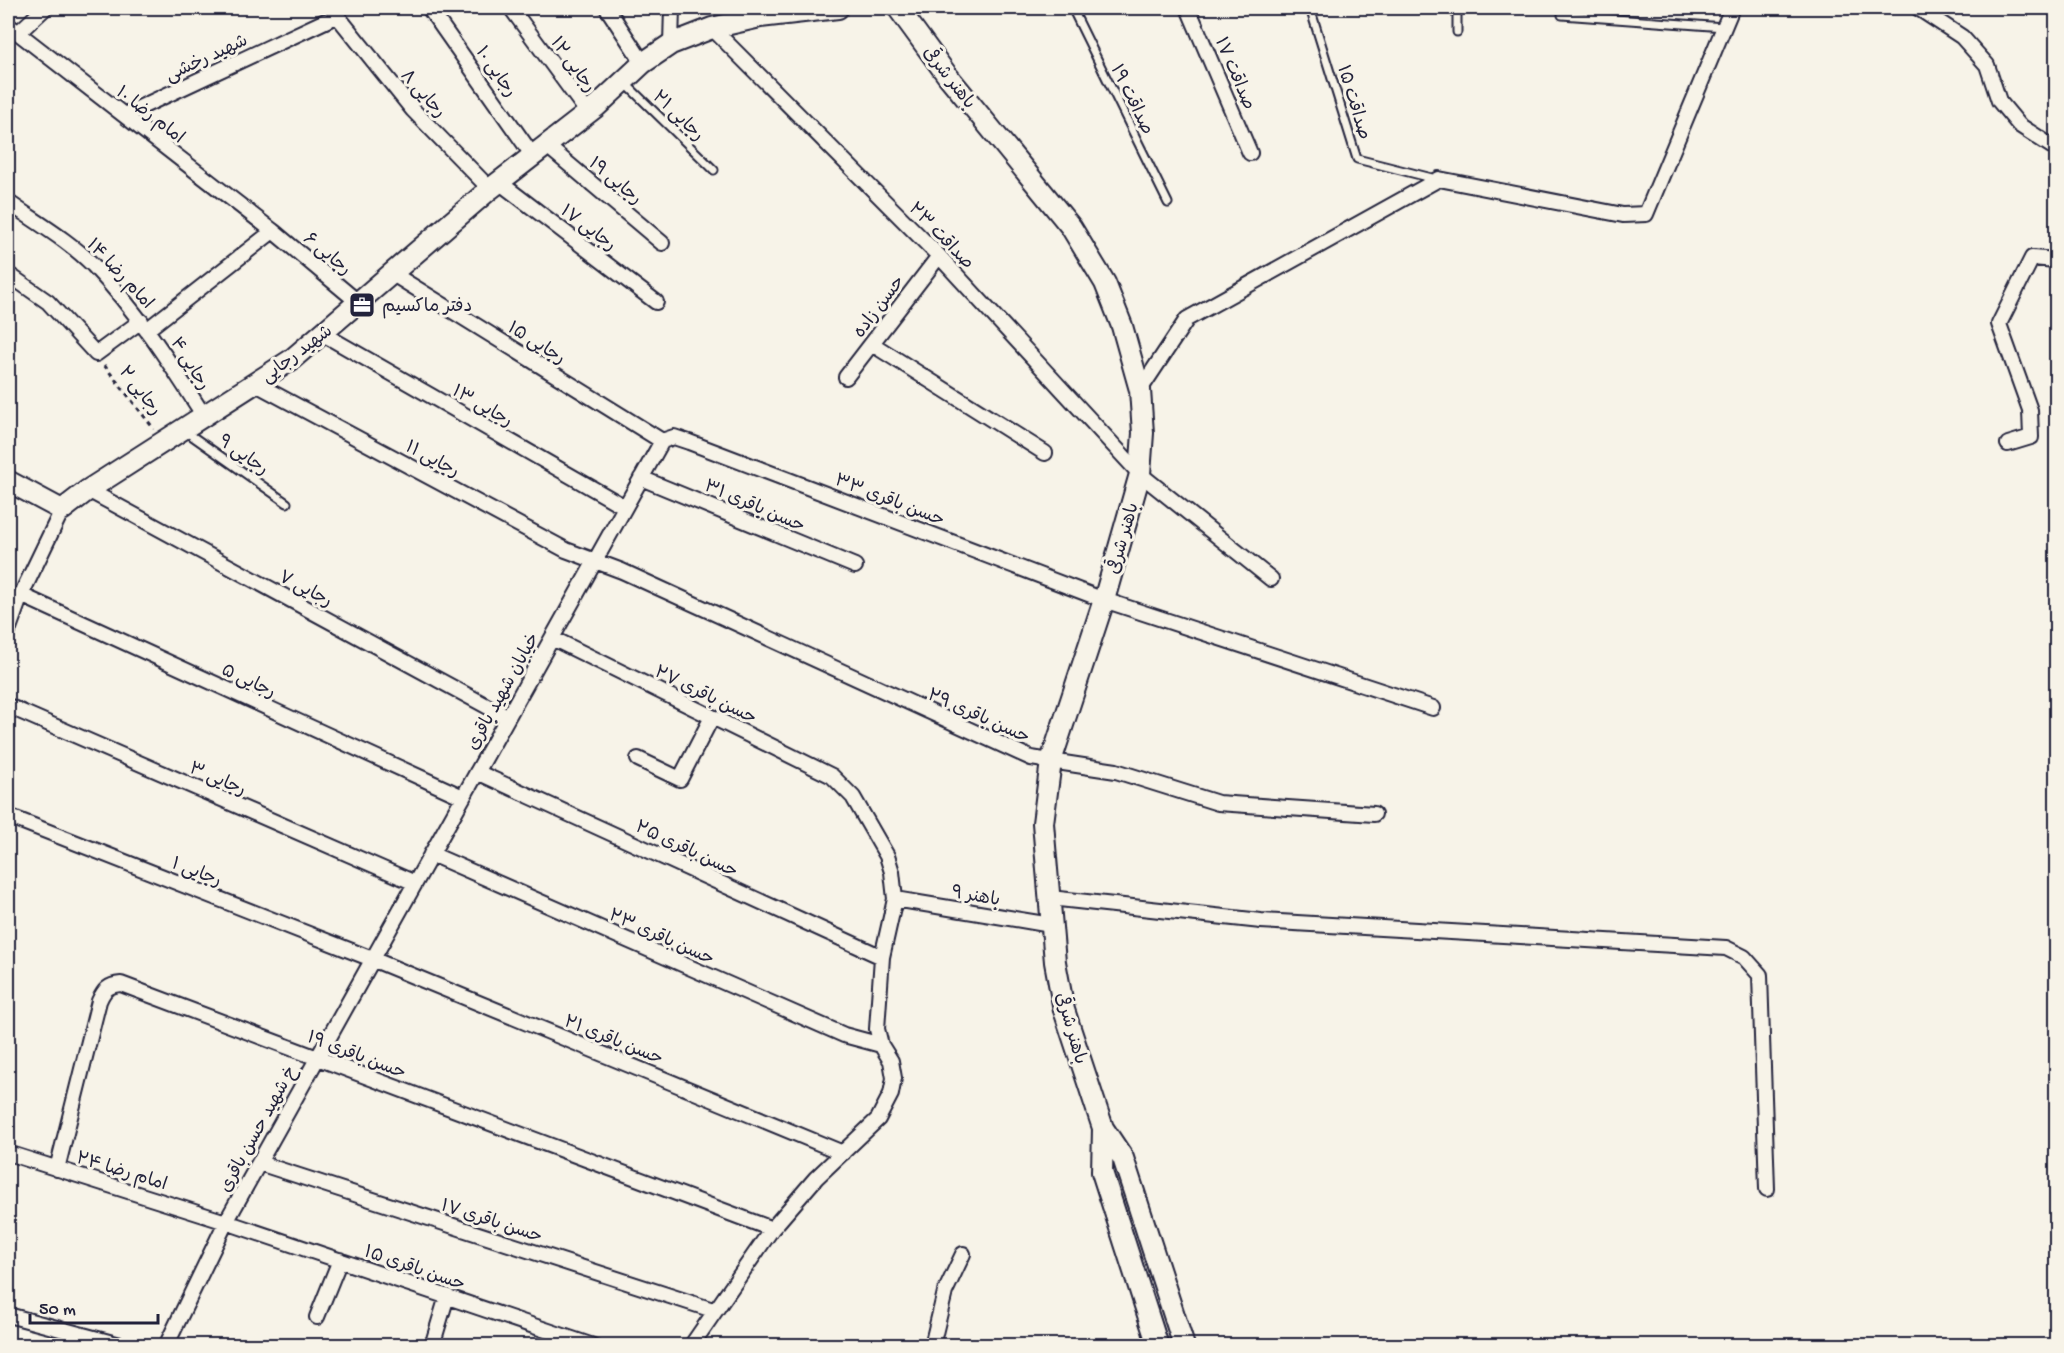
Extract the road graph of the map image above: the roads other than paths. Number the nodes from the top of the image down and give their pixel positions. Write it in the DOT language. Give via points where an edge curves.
graph roads {
  1 [pos="45,8"];
  2 [pos="429,8"];
  3 [pos="511,8"];
  4 [pos="608,8"];
  5 [pos="672,8"];
  6 [pos="838,8"];
  7 [pos="898,8"];
  8 [pos="1072,8"];
  9 [pos="1188,8"];
  10 [pos="1310,8"];
  11 [pos="1456,8"];
  12 [pos="1563,8"];
  13 [pos="1732,8"];
  14 [pos="1918,8"];
  15 [pos="334,12"];
  16 [pos="1724,27"];
  17 [pos="712,28"];
  18 [pos="13,29"];
  19 [pos="1457,32"];
  20 [pos="671,44"];
  21 [pos="643,63"];
  22 [pos="623,81"];
  23 [pos="588,113"];
  24 [pos="124,115"];
  25 [pos="2056,149"];
  26 [pos="539,150"];
  27 [pos="1250,153"];
  28 [pos="714,170"];
  29 [pos="1439,179"];
  30 [pos="494,185"];
  31 [pos="8,202"];
  32 [pos="1168,203"];
  33 [pos="273,231"];
  34 [pos="662,243"];
  35 [pos="939,256"];
  36 [pos="2056,260"];
  37 [pos="8,274"];
  38 [pos="393,274"];
  39 [pos="656,302"];
  40 [pos="359,303"];
  41 [pos="145,325"];
  42 [pos="323,334"];
  43 [pos="872,344"];
  44 [pos="846,377"];
  45 [pos="256,384"];
  46 [pos="1140,390"];
  47 [pos="204,416"];
  48 [pos="183,430"];
  49 [pos="662,441"];
  50 [pos="2008,444"];
  51 [pos="1045,453"];
  52 [pos="1140,474"];
  53 [pos="641,477"];
  54 [pos="8,481"];
  55 [pos="88,490"];
  56 [pos="287,503"];
  57 [pos="625,507"];
  58 [pos="62,510"];
  59 [pos="595,561"];
  60 [pos="855,566"];
  61 [pos="1270,579"];
  62 [pos="21,595"];
  63 [pos="1104,600"];
  64 [pos="10,615"];
  65 [pos="8,631"];
  66 [pos="552,638"];
  67 [pos="8,706"];
  68 [pos="1433,708"];
  69 [pos="507,717"];
  70 [pos="712,717"];
  71 [pos="638,759"];
  72 [pos="1051,761"];
  73 [pos="477,772"];
  74 [pos="463,797"];
  75 [pos="1374,814"];
  76 [pos="8,816"];
  77 [pos="431,854"];
  78 [pos="415,883"];
  79 [pos="1050,898"];
  80 [pos="895,899"];
  81 [pos="1051,925"];
  82 [pos="882,957"];
  83 [pos="372,959"];
  84 [pos="881,1045"];
  85 [pos="317,1058"];
  86 [pos="1103,1128"];
  87 [pos="843,1153"];
  88 [pos="8,1154"];
  89 [pos="259,1163"];
  90 [pos="57,1169"];
  91 [pos="1767,1189"];
  92 [pos="226,1222"];
  93 [pos="772,1229"];
  94 [pos="963,1254"];
  95 [pos="340,1260"];
  96 [pos="447,1296"];
  97 [pos="713,1310"];
  98 [pos="8,1315"];
  99 [pos="316,1317"];
  100 [pos="124,1346"];
  101 [pos="166,1346"];
  102 [pos="432,1346"];
  103 [pos="593,1346"];
  104 [pos="691,1346"];
  105 [pos="932,1346"];
  106 [pos="1158,1346"];
  107 [pos="1184,1346"];
  1 -- 18 [label="street"];
  2 -- 26 [label="street, رجایی ۱۰"];
  3 -- 23 [label="street, رجایی ۱۲"];
  4 -- 21 [label="street"];
  5 -- 20 [label="street"];
  6 -- 17 [label="street, شهید رجایی" via="760,17"];
  7 -- 46 [label="street, باهنر شرقی" via="947,75 1071,227 1105,284"];
  8 -- 32 [label="lane, صداقت ۱۹"];
  9 -- 27 [label="street, صداقت ۱۷"];
  10 -- 29 [label="lane, صداقت ۱۵" via="1357,159"];
  11 -- 19 [label="lane"];
  12 -- 16 [label="lane" via="1562,15"];
  13 -- 16 [label="street"];
  14 -- 25 [label="street" via="1962,37 1987,66 1999,101 2019,125"];
  15 -- 24 [label="street, شهید رخشی"];
  15 -- 30 [label="street, رجایی ۸" via="413,110"];
  16 -- 29 [label="street" via="1646,214 1623,215"];
  17 -- 20 [label="street, شهید رجایی"];
  17 -- 35 [label="street, صداقت ۲۳"];
  18 -- 24 [label="street, امام رضا ۱۰"];
  20 -- 21 [label="street, شهید رجایی"];
  21 -- 22 [label="street, شهید رجایی"];
  22 -- 23 [label="street, شهید رجایی"];
  22 -- 28 [label="lane, رجایی ۲۱"];
  23 -- 26 [label="street, شهید رجایی"];
  24 -- 33 [label="street, امام رضا ۱۰"];
  26 -- 30 [label="street, شهید رجایی"];
  26 -- 34 [label="street, رجایی ۱۹"];
  29 -- 46 [label="street" via="1187,319"];
  30 -- 38 [label="street, شهید رجایی"];
  30 -- 39 [label="street, رجایی ۱۷"];
  31 -- 41 [label="street, امام رضا ۱۴" via="85,258"];
  33 -- 40 [label="street, رجایی ۶"];
  33 -- 41 [label="street"];
  35 -- 43 [label="street, حسن زاده"];
  35 -- 52 [label="street, صداقت ۲۳"];
  36 -- 50 [label="street" via="2032,258 1999,324 2030,410 2031,437"];
  37 -- 41 [label="street" via="48,302 96,354"];
  38 -- 40 [label="street, شهید رجایی"];
  38 -- 49 [label="street, رجایی ۱۵"];
  40 -- 42 [label="street, شهید رجایی"];
  41 -- 47 [label="street, رجایی ۴"];
  42 -- 45 [label="street, شهید رجایی"];
  42 -- 57 [label="street, رجایی ۱۳"];
  43 -- 44 [label="street, حسن زاده"];
  43 -- 51 [label="street"];
  45 -- 47 [label="street, شهید رجایی"];
  45 -- 59 [label="street, رجایی ۱۱" via="566,550"];
  46 -- 52 [label="street, باهنر شرقی"];
  47 -- 48 [label="street, شهید رجایی"];
  48 -- 55 [label="street, شهید رجایی"];
  48 -- 56 [label="lane, رجایی ۹"];
  49 -- 53 [label="street, خیابان شهید باقری"];
  49 -- 63 [label="street, حسن باقری ۳۳" via="674,437 689,442"];
  52 -- 61 [label="street, صداقت ۲۳"];
  52 -- 63 [label="street, باهنر شرقی"];
  53 -- 57 [label="street, خیابان شهید باقری"];
  53 -- 60 [label="street, حسن باقری ۳۱"];
  54 -- 58 [label="street"];
  55 -- 58 [label="street, شهید رجایی"];
  55 -- 69 [label="street, رجایی ۷"];
  57 -- 59 [label="street, خیابان شهید باقری"];
  58 -- 62 [label="street, شهید رجایی"];
  59 -- 66 [label="street, خیابان شهید باقری"];
  59 -- 72 [label="street, حسن باقری ۲۹" via="1031,758"];
  62 -- 64 [label="street, شهید رجایی"];
  62 -- 74 [label="street, رجایی ۵"];
  63 -- 68 [label="street, حسن باقری ۳۳"];
  63 -- 72 [label="street, باهنر شرقی"];
  64 -- 65 [label="street, شهید رجایی"];
  66 -- 69 [label="street, خیابان شهید باقری"];
  66 -- 70 [label="street, حسن باقری ۲۷"];
  67 -- 78 [label="street, رجایی ۳"];
  69 -- 73 [label="street, خیابان شهید باقری"];
  70 -- 71 [label="street" via="680,779"];
  70 -- 80 [label="street, حسن باقری ۲۷" via="843,785 887,856"];
  72 -- 75 [label="street, حسن باقری ۲۹" via="1116,771 1218,803"];
  72 -- 79 [label="street, باهنر شرقی" via="1043,823"];
  73 -- 74 [label="street, خیابان شهید باقری"];
  73 -- 82 [label="street, حسن باقری ۲۵"];
  74 -- 77 [label="street, خیابان شهید باقری"];
  76 -- 83 [label="street, رجایی ۱"];
  77 -- 78 [label="street, خیابان شهید باقری"];
  77 -- 84 [label="street, حسن باقری ۲۳" via="844,1035"];
  78 -- 83 [label="street, خیابان شهید باقری"];
  79 -- 81 [label="street, باهنر شرقی"];
  79 -- 91 [label="street" via="1261,921 1726,948 1744,957 1760,975"];
  80 -- 81 [label="street, باهنر ۹"];
  80 -- 82 [label="street"];
  81 -- 86 [label="street, باهنر شرقی" via="1064,1010"];
  82 -- 84 [label="street" via="877,1029"];
  83 -- 85 [label="street, خ شهید حسن باقری"];
  83 -- 87 [label="street, حسن باقری ۲۱"];
  84 -- 87 [label="street" via="891,1061 891,1094 878,1119"];
  85 -- 89 [label="street, خ شهید حسن باقری"];
  85 -- 90 [label="street, حسن باقری ۱۹" via="121,984 112,984 99,1001"];
  85 -- 93 [label="street, حسن باقری ۱۹"];
  86 -- 106 [label="street, باهنر شرقی" via="1102,1172"];
  86 -- 107 [label="street, باهنر شرقی" via="1123,1158"];
  87 -- 93 [label="street"];
  88 -- 90 [label="street, امام رضا ۲۴"];
  89 -- 92 [label="street, خ شهید حسن باقری"];
  89 -- 97 [label="street, حسن باقری ۱۷"];
  90 -- 92 [label="street, امام رضا ۲۴"];
  92 -- 95 [label="street, حسن باقری ۱۵"];
  92 -- 101 [label="street"];
  93 -- 97 [label="street"];
  94 -- 105 [label="street" via="945,1292"];
  95 -- 96 [label="street, حسن باقری ۱۵"];
  95 -- 99 [label="street"];
  96 -- 102 [label="street"];
  96 -- 103 [label="street, حسن باقری ۱۵"];
  97 -- 104 [label="street"];
  98 -- 100 [label="street"];
}
